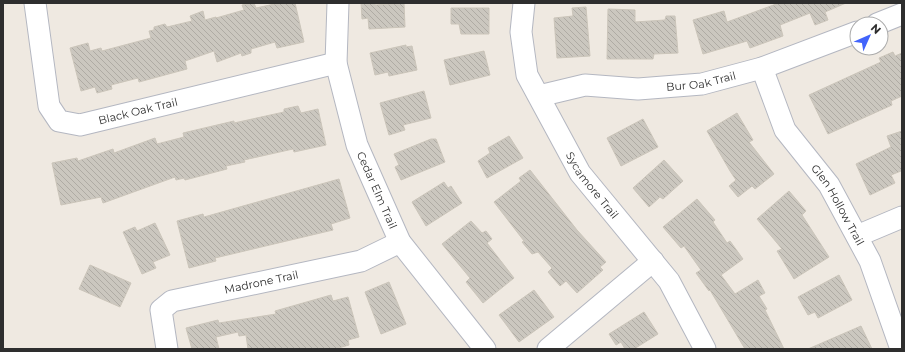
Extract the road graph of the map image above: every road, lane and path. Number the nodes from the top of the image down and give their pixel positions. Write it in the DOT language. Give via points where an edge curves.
graph roads {
  1 [pos="35,3"];
  2 [pos="338,3"];
  3 [pos="524,3"];
  4 [pos="902,14"];
  5 [pos="889,19"];
  6 [pos="849,35"];
  7 [pos="336,63"];
  8 [pos="762,68"];
  9 [pos="539,96"];
  10 [pos="902,217"];
  11 [pos="857,236"];
  12 [pos="400,242"];
  13 [pos="653,262"];
  14 [pos="167,349"];
  15 [pos="485,349"];
  16 [pos="548,349"];
  17 [pos="705,349"];
  18 [pos="901,349"];
  1 -- 7 [label="street, Black Oak Trail" via="50,106 58,122 80,125"];
  2 -- 7 [label="street, Cedar Elm Trail"];
  3 -- 9 [label="street, Sycamore Trail" via="521,32 527,75"];
  4 -- 5 [label="street"];
  6 -- 8 [label="street, Bur Oak Trail"];
  7 -- 12 [label="street, Cedar Elm Trail" via="357,145"];
  8 -- 9 [label="street, Bur Oak Trail" via="702,84 638,89 585,85"];
  8 -- 11 [label="street, Glen Hollow Trail" via="785,130 829,185"];
  9 -- 13 [label="street, Sycamore Trail" via="580,173"];
  10 -- 11 [label="street"];
  11 -- 18 [label="street, Glen Hollow Trail" via="870,261"];
  12 -- 14 [label="street, Madrone Trail" via="361,261 172,301 161,310"];
  12 -- 15 [label="street, Cedar Elm Trail"];
  13 -- 16 [label="street"];
  13 -- 17 [label="street, Sycamore Trail" via="669,281"];
}
